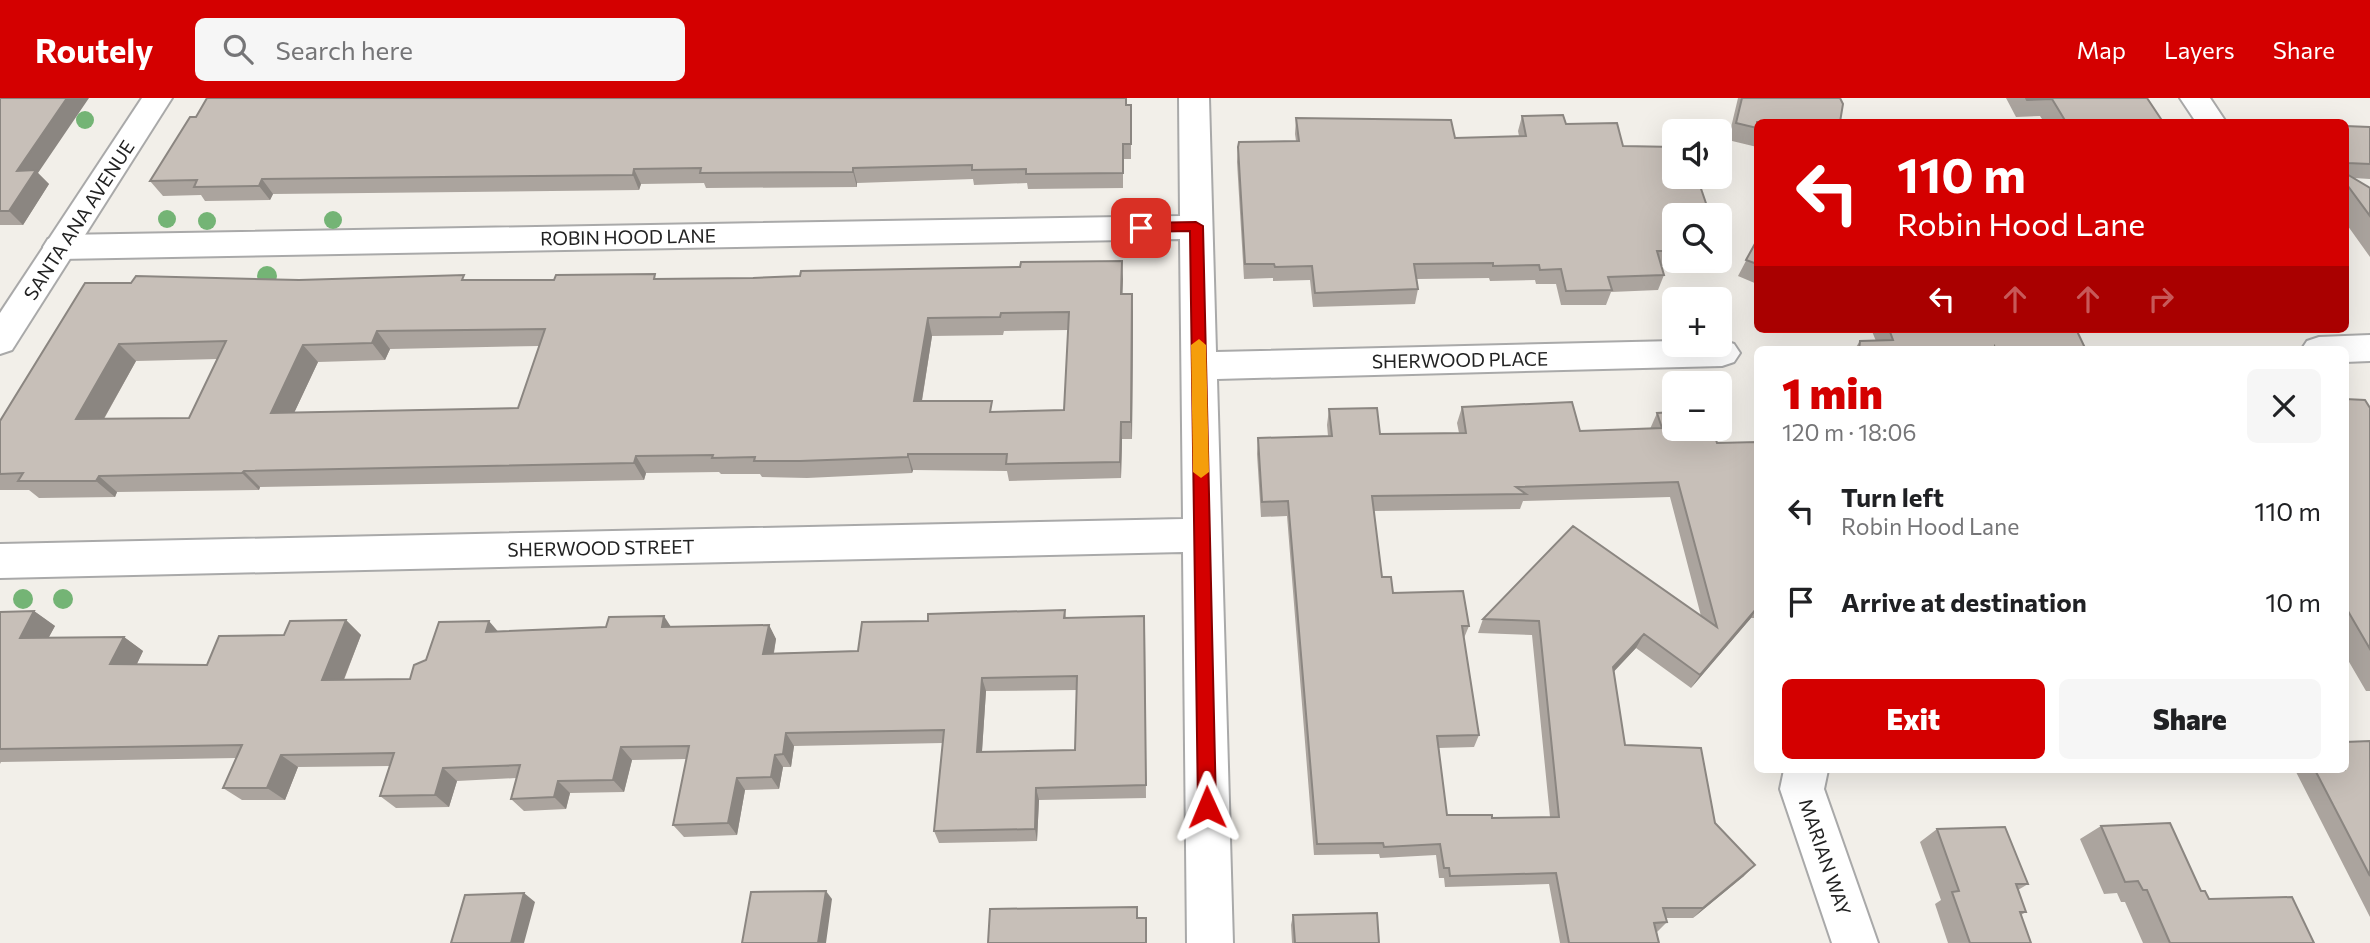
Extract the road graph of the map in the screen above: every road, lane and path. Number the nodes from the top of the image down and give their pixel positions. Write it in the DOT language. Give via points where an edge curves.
graph roads {
  1 [pos="157,98"];
  2 [pos="1194,98"];
  3 [pos="2194,98"];
  4 [pos="2209,119"];
  5 [pos="1196,226"];
  6 [pos="60,247"];
  7 [pos="2349,322"];
  8 [pos="4,329"];
  9 [pos="2349,350"];
  10 [pos="2369,350"];
  11 [pos="1662,354"];
  12 [pos="1199,366"];
  13 [pos="1202,535"];
  14 [pos="0,561"];
  15 [pos="1805,773"];
  16 [pos="1210,943"];
  17 [pos="1855,943"];
  1 -- 6 [label="street, SANTA ANA AVENUE"];
  2 -- 5 [label="street"];
  3 -- 4 [label="street"];
  5 -- 6 [label="street, ROBIN HOOD LANE"];
  5 -- 12 [label="street"];
  6 -- 8 [label="street, SANTA ANA AVENUE"];
  7 -- 10 [label="street"];
  9 -- 10 [label="street"];
  11 -- 12 [label="street, SHERWOOD PLACE"];
  12 -- 13 [label="street"];
  13 -- 14 [label="street, SHERWOOD STREET"];
  13 -- 16 [label="street"];
  15 -- 17 [label="street, MARIAN WAY" via="1802,789"];
}
